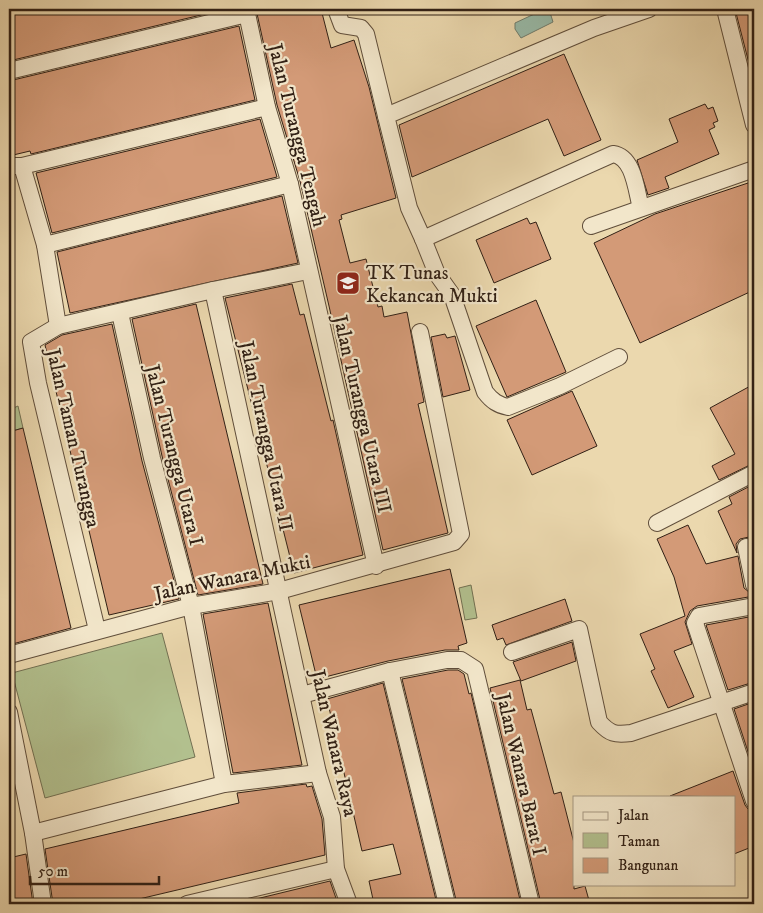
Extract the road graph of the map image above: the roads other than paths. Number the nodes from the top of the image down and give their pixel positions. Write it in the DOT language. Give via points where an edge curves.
graph roads {
  1 [pos="336,9"];
  2 [pos="649,9"];
  3 [pos="725,9"];
  4 [pos="246,12"];
  5 [pos="9,71"];
  6 [pos="267,107"];
  7 [pos="386,116"];
  8 [pos="754,125"];
  9 [pos="16,166"];
  10 [pos="754,169"];
  11 [pos="290,184"];
  12 [pos="641,208"];
  13 [pos="591,226"];
  14 [pos="423,239"];
  15 [pos="45,245"];
  16 [pos="308,271"];
  17 [pos="213,290"];
  18 [pos="120,313"];
  19 [pos="58,326"];
  20 [pos="420,332"];
  21 [pos="619,357"];
  22 [pos="754,473"];
  23 [pos="657,523"];
  24 [pos="746,547"];
  25 [pos="376,566"];
  26 [pos="754,585"];
  27 [pos="279,591"];
  28 [pos="191,606"];
  29 [pos="754,606"];
  30 [pos="97,630"];
  31 [pos="512,652"];
  32 [pos="9,655"];
  33 [pos="390,671"];
  34 [pos="754,692"];
  35 [pos="302,695"];
  36 [pos="723,703"];
  37 [pos="9,712"];
  38 [pos="318,772"];
  39 [pos="224,784"];
  40 [pos="754,801"];
  41 [pos="33,833"];
  42 [pos="336,869"];
  43 [pos="43,904"];
  44 [pos="187,904"];
  45 [pos="349,904"];
  46 [pos="447,904"];
  47 [pos="531,904"];
  1 -- 7 [label="street" via="342,25 361,28 366,34"];
  2 -- 7 [label="street" via="594,28"];
  3 -- 8 [label="street"];
  4 -- 5 [label="street"];
  4 -- 6 [label="street, Jalan Turangga Tengah"];
  6 -- 9 [label="street"];
  6 -- 11 [label="street, Jalan Turangga Tengah"];
  7 -- 14 [label="street" via="409,208"];
  9 -- 15 [label="street, Jalan Taman Turangga"];
  10 -- 12 [label="street"];
  11 -- 15 [label="street"];
  11 -- 16 [label="street, Jalan Turangga Tengah"];
  12 -- 13 [label="street"];
  12 -- 14 [label="street" via="630,167 624,159 613,154"];
  14 -- 21 [label="street" via="437,274 452,295 485,392 501,406 508,408"];
  15 -- 19 [label="street, Jalan Taman Turangga"];
  16 -- 17 [label="street"];
  16 -- 25 [label="street, Jalan Turangga Utara III"];
  17 -- 18 [label="street"];
  17 -- 27 [label="street, Jalan Turangga Utara II"];
  18 -- 19 [label="street"];
  18 -- 28 [label="street, Jalan Turangga Utara I" via="152,458"];
  19 -- 30 [label="street, Jalan Taman Turangga" via="31,342"];
  20 -- 25 [label="street, Jalan Wanara Mukti" via="461,534 445,546"];
  22 -- 23 [label="street"];
  24 -- 26 [label="street"];
  25 -- 27 [label="street, Jalan Wanara Mukti"];
  27 -- 28 [label="street, Jalan Wanara Mukti"];
  27 -- 35 [label="street, Jalan Wanara Raya"];
  28 -- 30 [label="street, Jalan Wanara Mukti"];
  28 -- 39 [label="street, Jalan Turangga Utara I"];
  29 -- 36 [label="street" via="696,619"];
  30 -- 32 [label="street, Jalan Wanara Mukti"];
  31 -- 36 [label="street" via="579,629 599,722 615,735 631,734"];
  33 -- 35 [label="street"];
  33 -- 46 [label="street"];
  33 -- 47 [label="street, Jalan Wanara Barat I" via="461,660 475,669"];
  34 -- 36 [label="street"];
  35 -- 38 [label="street, Jalan Wanara Raya"];
  36 -- 40 [label="street"];
  37 -- 41 [label="street"];
  38 -- 39 [label="street"];
  38 -- 42 [label="street, Jalan Wanara Raya" via="332,817"];
  39 -- 41 [label="street"];
  41 -- 43 [label="street"];
  42 -- 44 [label="street"];
  42 -- 45 [label="street, Jalan Wanara Raya"];
}
